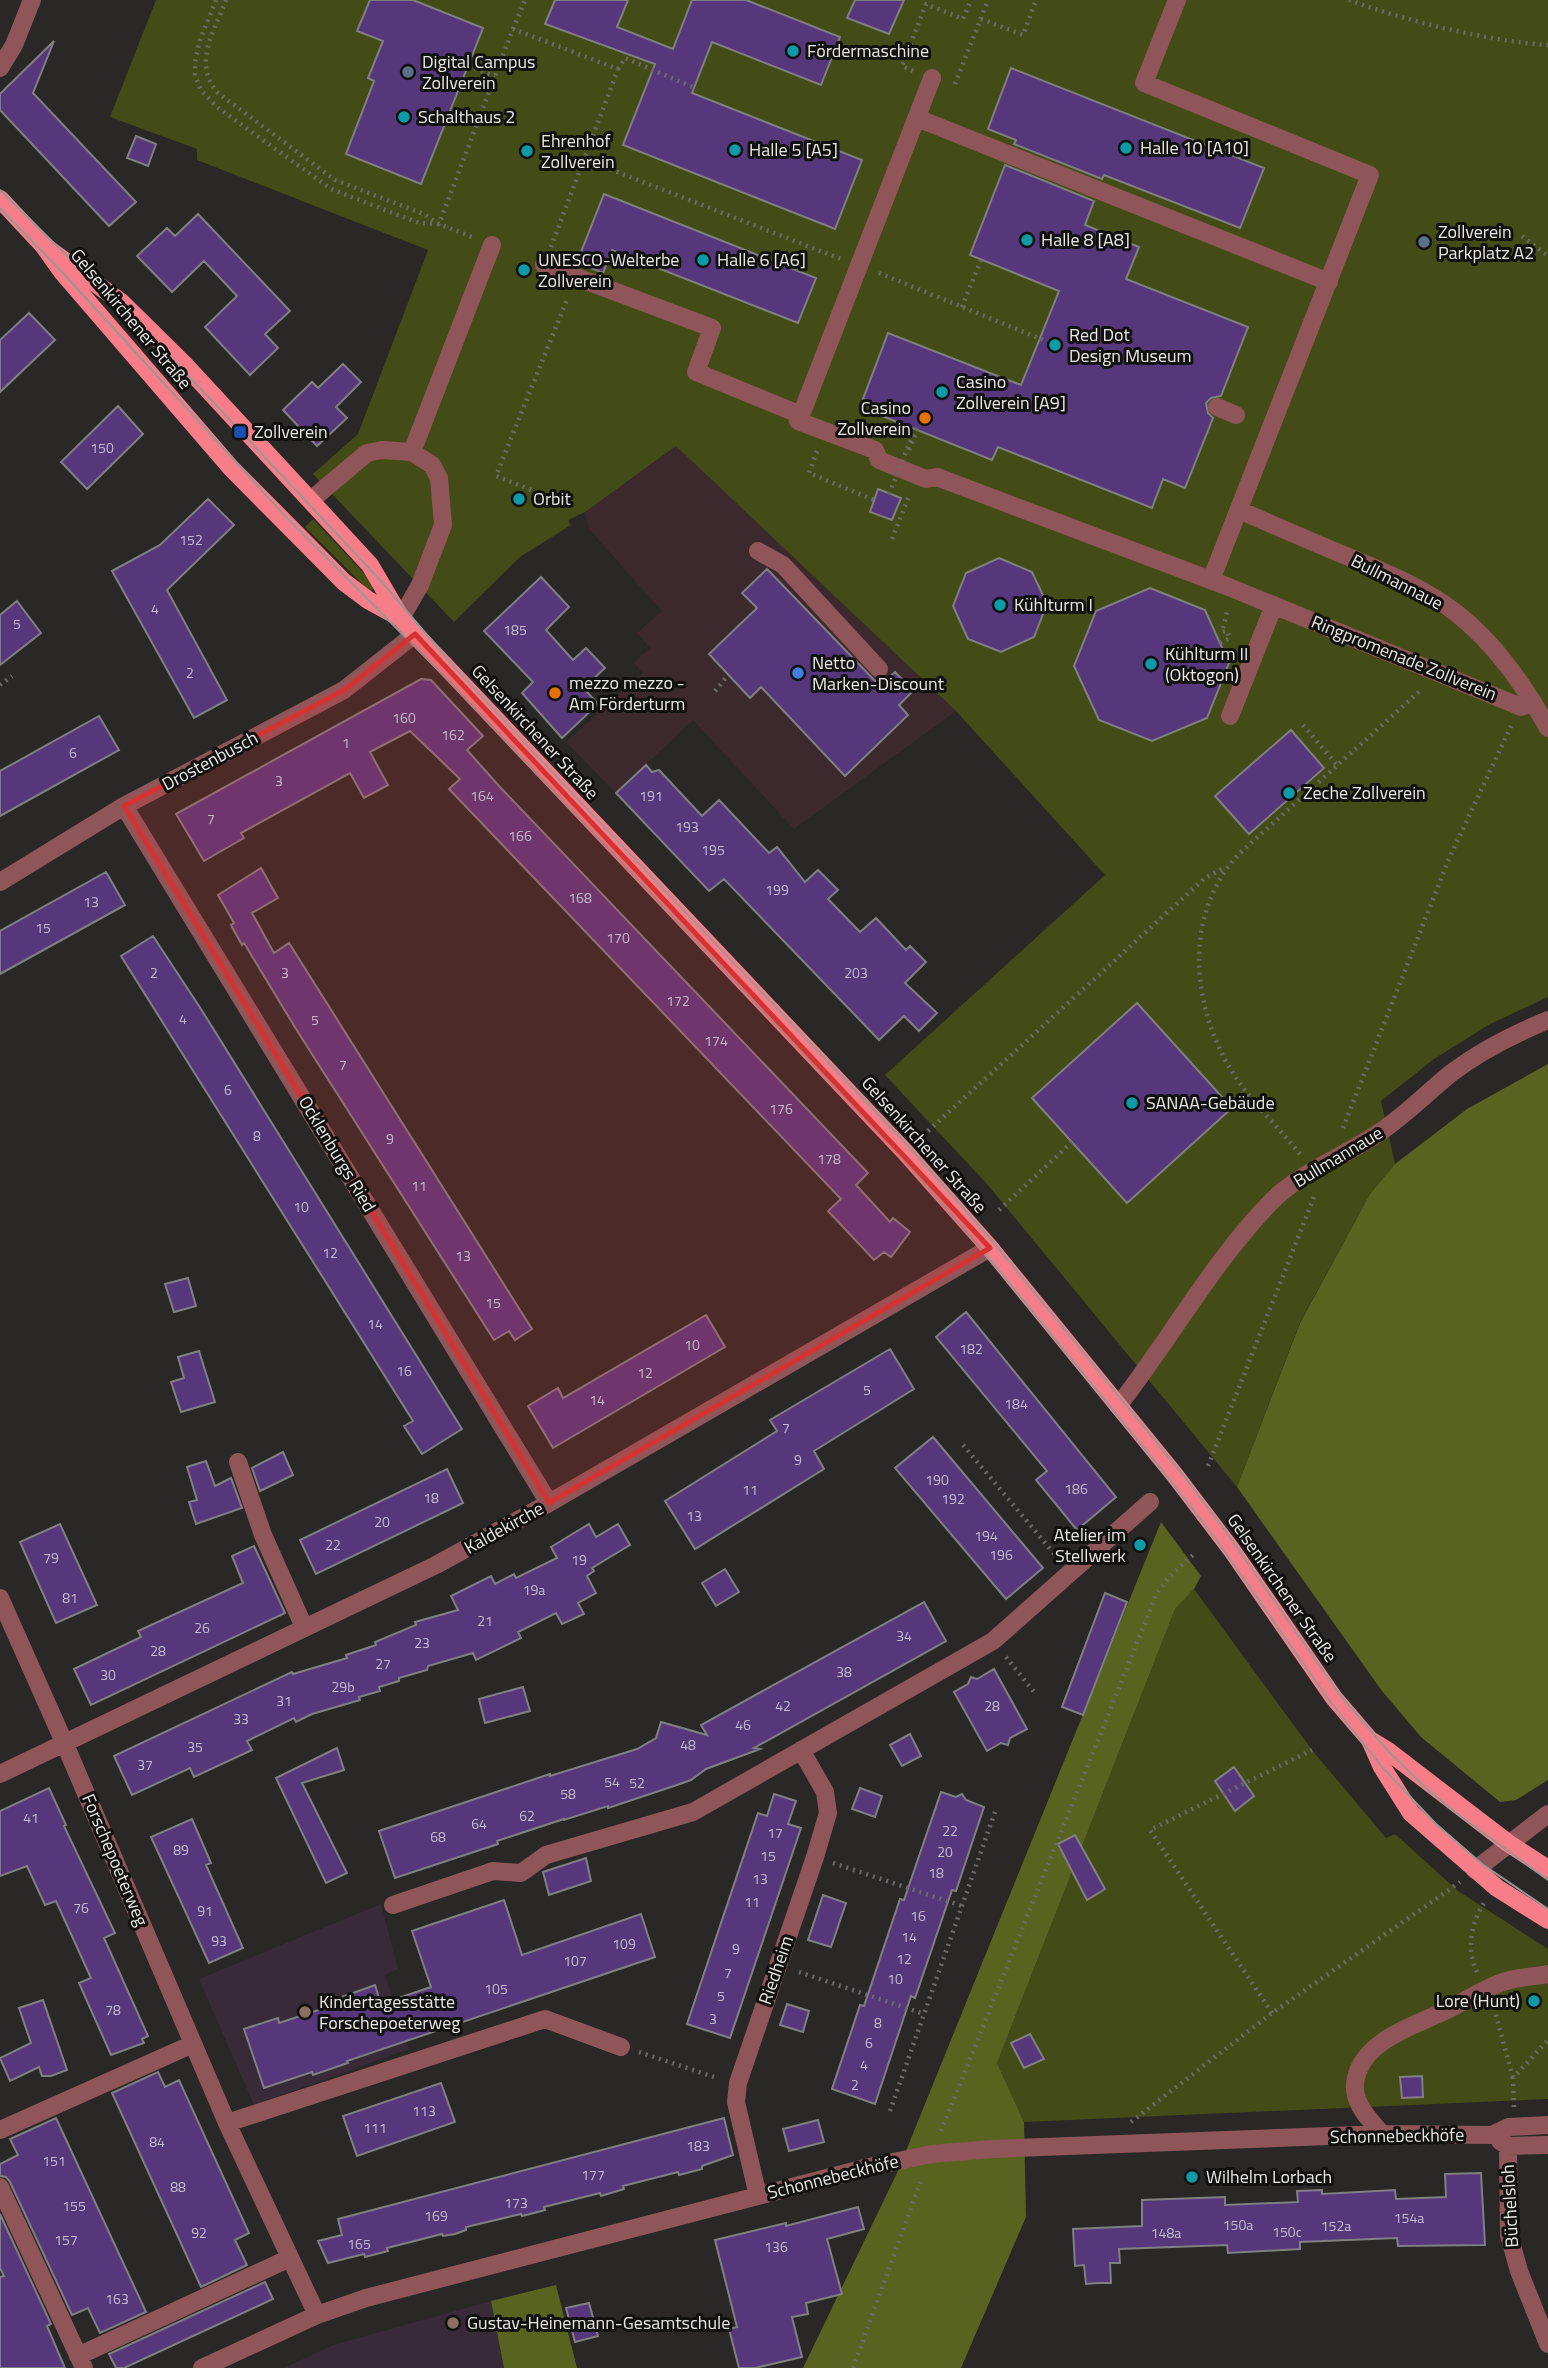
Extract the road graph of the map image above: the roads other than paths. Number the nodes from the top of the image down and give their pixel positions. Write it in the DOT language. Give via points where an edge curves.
graph roads {
  1 [pos="32,0"];
  2 [pos="1177,0"];
  3 [pos="0,68"];
  4 [pos="932,78"];
  5 [pos="917,118"];
  6 [pos="0,199"];
  7 [pos="492,244"];
  8 [pos="43,245"];
  9 [pos="544,265"];
  10 [pos="1329,282"];
  11 [pos="1217,407"];
  12 [pos="801,415"];
  13 [pos="1236,415"];
  14 [pos="412,452"];
  15 [pos="311,500"];
  16 [pos="1239,510"];
  17 [pos="758,551"];
  18 [pos="1211,580"];
  19 [pos="1274,605"];
  20 [pos="401,618"];
  21 [pos="415,634"];
  22 [pos="879,669"];
  23 [pos="1533,702"];
  24 [pos="1230,716"];
  25 [pos="1548,728"];
  26 [pos="124,806"];
  27 [pos="0,882"];
  28 [pos="1548,1020"];
  29 [pos="990,1248"];
  30 [pos="1118,1406"];
  31 [pos="238,1462"];
  32 [pos="1150,1502"];
  33 [pos="549,1503"];
  34 [pos="0,1598"];
  35 [pos="304,1627"];
  36 [pos="1370,1740"];
  37 [pos="64,1742"];
  38 [pos="801,1750"];
  39 [pos="0,1774"];
  40 [pos="1548,1814"];
  41 [pos="1508,1843"];
  42 [pos="1548,1869"];
  43 [pos="1475,1870"];
  44 [pos="393,1905"];
  45 [pos="1548,1920"];
  46 [pos="1548,1974"];
  47 [pos="193,2044"];
  48 [pos="621,2047"];
  49 [pos="227,2123"];
  50 [pos="1548,2124"];
  51 [pos="0,2130"];
  52 [pos="1382,2134"];
  53 [pos="1492,2136"];
  54 [pos="1548,2145"];
  55 [pos="1508,2146"];
  56 [pos="0,2187"];
  57 [pos="758,2196"];
  58 [pos="290,2258"];
  59 [pos="317,2315"];
  60 [pos="1548,2344"];
  61 [pos="81,2362"];
  62 [pos="202,2368"];
  1 -- 3 [label="street"];
  2 -- 10 [label="street" via="1144,83 1370,175"];
  4 -- 5 [label="street"];
  5 -- 10 [label="street"];
  5 -- 12 [label="street"];
  6 -- 8 [label="main road, Gelsenkirchener Straße"];
  7 -- 14 [label="street"];
  8 -- 15 [label="main road, Gelsenkirchener Straße" via="121,302"];
  8 -- 20 [label="main road, Gelsenkirchener Straße" via="231,468 344,582"];
  9 -- 12 [label="street" via="712,328 696,372"];
  10 -- 16 [label="street" via="1267,423"];
  11 -- 13 [label="street"];
  12 -- 18 [label="street, Ringpromenade Zollverein" via="798,421 875,450 879,460 926,479 937,477"];
  14 -- 15 [label="street" via="367,453"];
  14 -- 20 [label="street" via="432,465 439,478 443,525 420,585"];
  15 -- 20 [label="main road, Gelsenkirchener Straße" via="370,565"];
  16 -- 18 [label="street"];
  16 -- 23 [label="street, Bullmannaue" via="1399,579 1443,604 1502,657"];
  17 -- 22 [label="street" via="783,565"];
  18 -- 19 [label="street, Ringpromenade Zollverein"];
  19 -- 23 [label="street, Ringpromenade Zollverein" via="1521,706"];
  19 -- 24 [label="street"];
  20 -- 21 [label="main road, Gelsenkirchener Straße"];
  21 -- 26 [label="street, Drostenbusch" via="344,690"];
  21 -- 29 [label="main road, Gelsenkirchener Straße" via="905,1152"];
  23 -- 25 [label="street, Bullmannaue"];
  26 -- 27 [label="street, Drostenbusch"];
  26 -- 33 [label="street, Ocklenburgs Ried"];
  28 -- 30 [label="street, Bullmannaue" via="1471,1059 1383,1130 1290,1186 1267,1206"];
  29 -- 30 [label="main road, Gelsenkirchener Straße"];
  29 -- 33 [label="street, Kaldekirche"];
  30 -- 36 [label="main road, Gelsenkirchener Straße" via="1231,1549 1334,1698"];
  31 -- 35 [label="street"];
  32 -- 38 [label="street" via="993,1641"];
  33 -- 35 [label="street, Kaldekirche"];
  34 -- 37 [label="street, Forschepoeterweg"];
  35 -- 37 [label="street, Kaldekirche"];
  36 -- 41 [label="main road, Gelsenkirchener Straße"];
  36 -- 43 [label="main road, Gelsenkirchener Straße" via="1411,1813"];
  37 -- 39 [label="street, Kaldekirche"];
  37 -- 47 [label="street, Forschepoeterweg"];
  38 -- 44 [label="street" via="693,1812 546,1855 521,1872 493,1871"];
  38 -- 57 [label="street, Riedheim" via="825,1792 828,1813 738,2083 736,2102"];
  40 -- 41 [label="street"];
  41 -- 42 [label="main road, Gelsenkirchener Straße"];
  41 -- 43 [label="street"];
  43 -- 45 [label="main road, Gelsenkirchener Straße"];
  46 -- 52 [label="street" via="1503,1982 1408,2028 1372,2052 1356,2077 1356,2096"];
  47 -- 49 [label="street, Forschepoeterweg"];
  47 -- 51 [label="street"];
  48 -- 49 [label="street" via="545,2019"];
  49 -- 58 [label="street, Forschepoeterweg"];
  50 -- 53 [label="street, Schonnebeckhöfe" via="1509,2127"];
  52 -- 53 [label="street, Schonnebeckhöfe"];
  52 -- 57 [label="street, Schonnebeckhöfe" via="932,2154"];
  53 -- 55 [label="street"];
  54 -- 55 [label="street"];
  55 -- 60 [label="street, Büchelsloh" via="1510,2244"];
  56 -- 61 [label="street"];
  57 -- 59 [label="street, Schonnebeckhöfe" via="457,2273"];
  58 -- 59 [label="street, Forschepoeterweg"];
  58 -- 61 [label="street"];
  59 -- 62 [label="street, Schonnebeckhöfe"];
}
